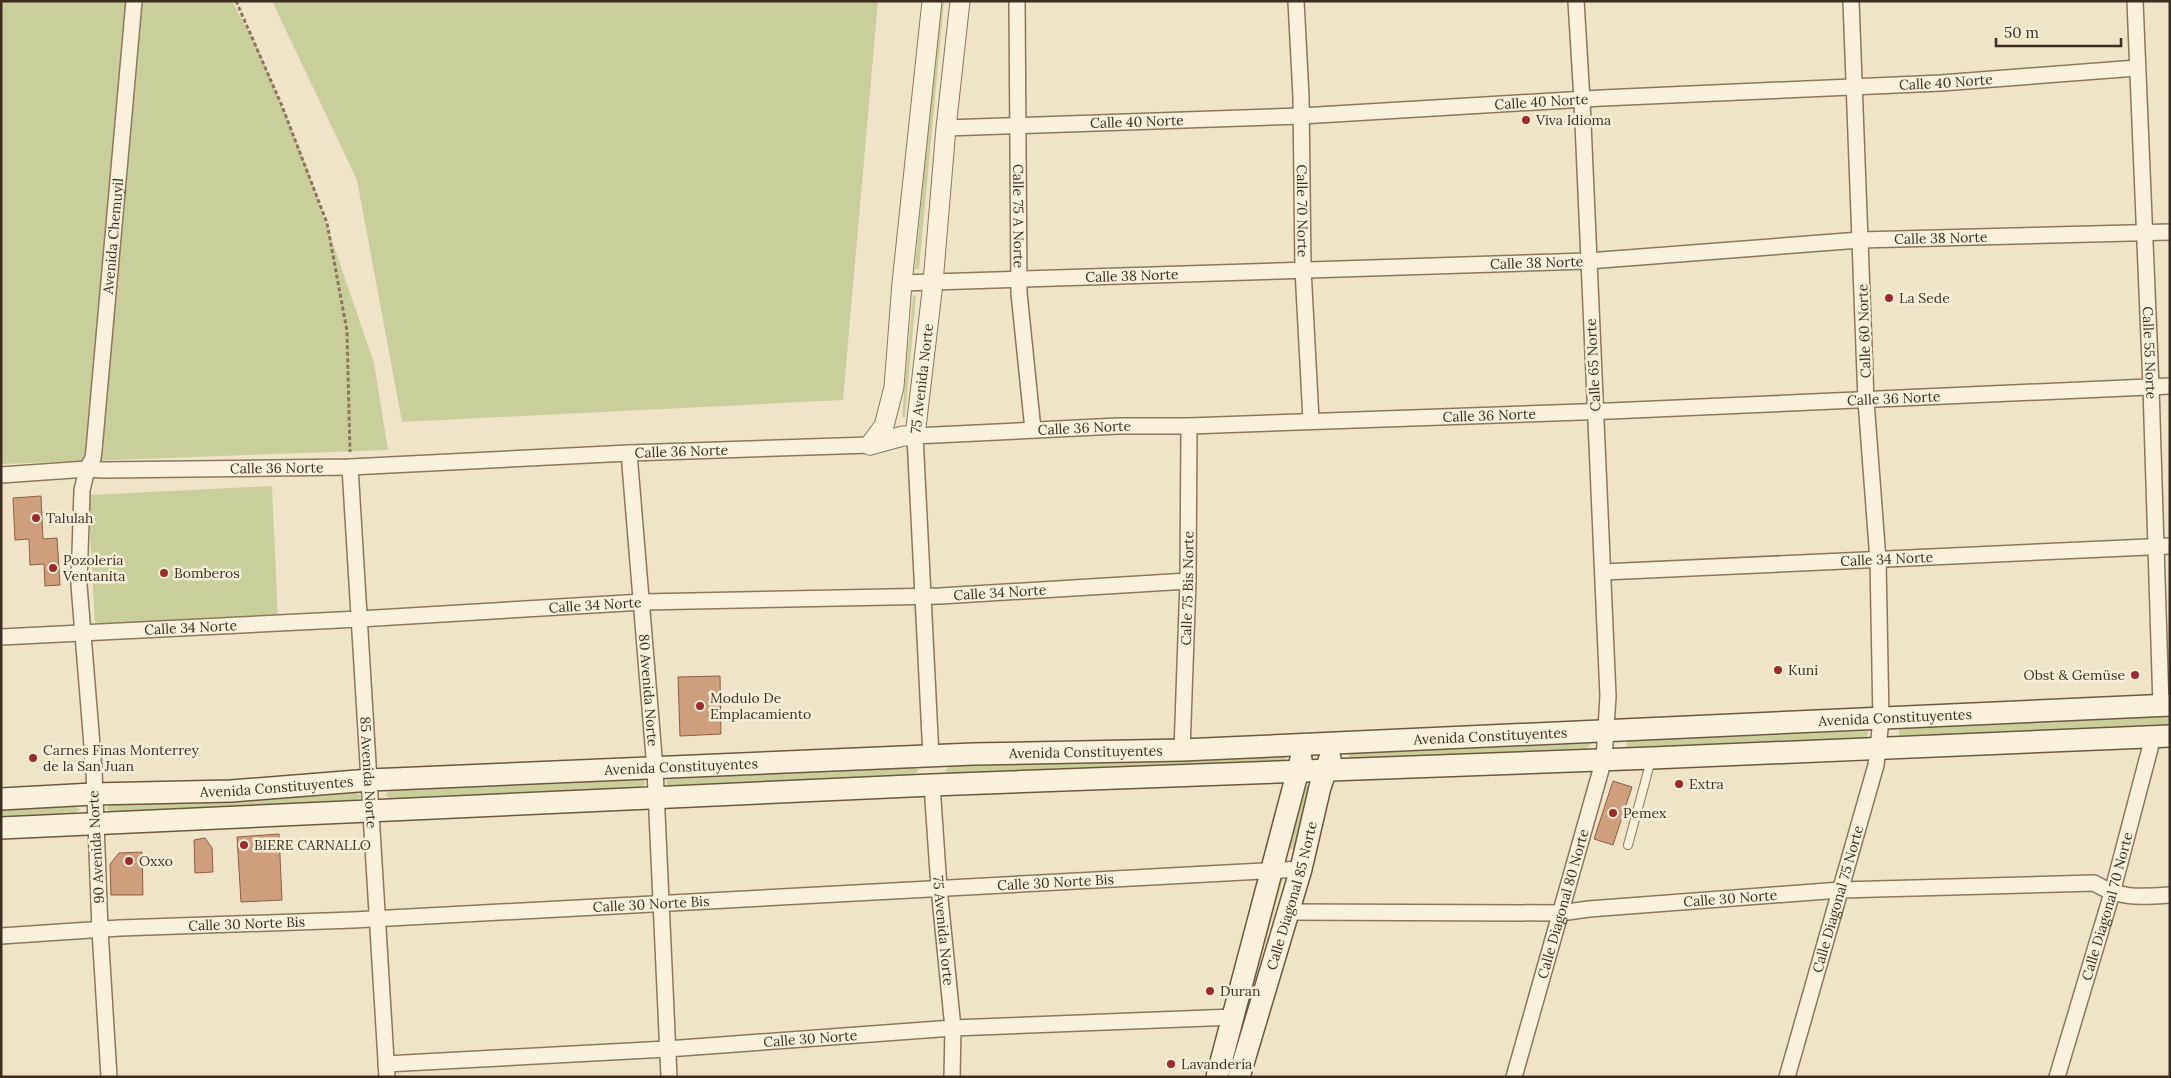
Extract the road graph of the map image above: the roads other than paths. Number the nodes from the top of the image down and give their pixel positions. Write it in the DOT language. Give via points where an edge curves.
graph roads {
  1 [pos="134,1"];
  2 [pos="932,1"];
  3 [pos="960,1"];
  4 [pos="1017,1"];
  5 [pos="1296,1"];
  6 [pos="1576,1"];
  7 [pos="1851,1"];
  8 [pos="2135,1"];
  9 [pos="2137,68"];
  10 [pos="1854,88"];
  11 [pos="1582,100"];
  12 [pos="1301,116"];
  13 [pos="1018,125"];
  14 [pos="946,128"];
  15 [pos="2145,232"];
  16 [pos="2170,232"];
  17 [pos="1860,240"];
  18 [pos="1588,261"];
  19 [pos="1303,269"];
  20 [pos="1020,279"];
  21 [pos="902,283"];
  22 [pos="933,283"];
  23 [pos="2170,386"];
  24 [pos="2151,387"];
  25 [pos="1866,400"];
  26 [pos="1595,412"];
  27 [pos="1311,420"];
  28 [pos="1189,426"];
  29 [pos="1033,430"];
  30 [pos="915,436"];
  31 [pos="870,445"];
  32 [pos="629,452"];
  33 [pos="350,468"];
  34 [pos="86,469"];
  35 [pos="1,475"];
  36 [pos="2162,546"];
  37 [pos="1878,560"];
  38 [pos="1603,572"];
  39 [pos="1188,581"];
  40 [pos="922,596"];
  41 [pos="643,602"];
  42 [pos="360,620"];
  43 [pos="84,633"];
  44 [pos="1,637"];
  45 [pos="2166,705"];
  46 [pos="1881,720"];
  47 [pos="1608,729"];
  48 [pos="2161,736"];
  49 [pos="1334,743"];
  50 [pos="1305,744"];
  51 [pos="1878,747"];
  52 [pos="1182,750"];
  53 [pos="931,757"];
  54 [pos="1652,758"];
  55 [pos="1604,759"];
  56 [pos="655,769"];
  57 [pos="1297,770"];
  58 [pos="1327,770"];
  59 [pos="370,780"];
  60 [pos="932,785"];
  61 [pos="93,794"];
  62 [pos="657,798"];
  63 [pos="1,799"];
  64 [pos="370,813"];
  65 [pos="95,824"];
  66 [pos="1,828"];
  67 [pos="1628,845"];
  68 [pos="1301,869"];
  69 [pos="1273,871"];
  70 [pos="939,888"];
  71 [pos="1840,890"];
  72 [pos="2112,894"];
  73 [pos="2170,895"];
  74 [pos="661,903"];
  75 [pos="1287,912"];
  76 [pos="1560,913"];
  77 [pos="379,918"];
  78 [pos="100,930"];
  79 [pos="1,936"];
  80 [pos="1234,1017"];
  81 [pos="953,1028"];
  82 [pos="667,1048"];
  83 [pos="387,1071"];
  84 [pos="109,1077"];
  85 [pos="669,1077"];
  86 [pos="952,1077"];
  87 [pos="1217,1077"];
  88 [pos="1239,1077"];
  89 [pos="1514,1077"];
  90 [pos="1787,1077"];
  91 [pos="2057,1077"];
  1 -- 34 [label="street, Avenida Chemuyil" via="94,450"];
  2 -- 21 [label="street, 75 Avenida Norte"];
  3 -- 14 [label="street, 75 Avenida Norte"];
  4 -- 13 [label="street, Calle 75 A Norte"];
  5 -- 12 [label="street, Calle 70 Norte"];
  6 -- 11 [label="street, Calle 65 Norte"];
  7 -- 10 [label="street, Calle 60 Norte"];
  8 -- 9 [label="street, Calle 55 Norte"];
  9 -- 10 [label="street, Calle 40 Norte"];
  9 -- 15 [label="street, Calle 55 Norte"];
  10 -- 11 [label="street, Calle 40 Norte"];
  10 -- 17 [label="street, Calle 60 Norte"];
  11 -- 12 [label="street, Calle 40 Norte"];
  11 -- 18 [label="street, Calle 65 Norte"];
  12 -- 13 [label="street, Calle 40 Norte"];
  12 -- 19 [label="street, Calle 70 Norte"];
  13 -- 14 [label="street, Calle 40 Norte"];
  13 -- 20 [label="street, Calle 75 A Norte"];
  14 -- 22 [label="street, 75 Avenida Norte"];
  15 -- 16 [label="street, Calle 38 Norte"];
  15 -- 17 [label="street, Calle 38 Norte"];
  15 -- 24 [label="street, Calle 55 Norte"];
  17 -- 18 [label="street, Calle 38 Norte"];
  17 -- 25 [label="street, Calle 60 Norte"];
  18 -- 19 [label="street, Calle 38 Norte"];
  18 -- 26 [label="street, Calle 65 Norte"];
  19 -- 20 [label="street, Calle 38 Norte"];
  19 -- 27 [label="street, Calle 70 Norte"];
  20 -- 22 [label="street, Calle 38 Norte"];
  20 -- 29 [label="street, Calle 75 A Norte"];
  21 -- 22 [label="street, Calle 38 Norte"];
  21 -- 31 [label="street, 75 Avenida Norte" via="894,387 884,426"];
  22 -- 30 [label="street, 75 Avenida Norte"];
  23 -- 24 [label="street, Calle 36 Norte"];
  24 -- 25 [label="street, Calle 36 Norte"];
  24 -- 36 [label="street, Calle 55 Norte"];
  25 -- 26 [label="street, Calle 36 Norte"];
  25 -- 37 [label="street, Calle 60 Norte"];
  26 -- 27 [label="street, Calle 36 Norte"];
  26 -- 38 [label="street, Calle 65 Norte"];
  27 -- 28 [label="street, Calle 36 Norte"];
  28 -- 29 [label="street, Calle 36 Norte"];
  28 -- 39 [label="street, Calle 75 Bis Norte"];
  29 -- 30 [label="street, Calle 36 Norte"];
  30 -- 31 [label="street, Calle 36 Norte"];
  30 -- 40 [label="street, 75 Avenida Norte"];
  31 -- 32 [label="street, Calle 36 Norte"];
  32 -- 33 [label="street, Calle 36 Norte"];
  32 -- 41 [label="street, 80 Avenida Norte"];
  33 -- 34 [label="street, Calle 36 Norte"];
  33 -- 42 [label="street, 85 Avenida Norte"];
  34 -- 35 [label="street, Calle 36 Norte"];
  34 -- 43 [label="street, 90 Avenida Norte" via="82,490 79,585"];
  36 -- 37 [label="street, Calle 34 Norte"];
  36 -- 45 [label="street, Calle 55 Norte"];
  37 -- 38 [label="street, Calle 34 Norte"];
  37 -- 46 [label="street, Calle 60 Norte"];
  38 -- 47 [label="street, Calle 65 Norte"];
  39 -- 40 [label="street, Calle 34 Norte"];
  39 -- 52 [label="street, Calle 75 Bis Norte"];
  40 -- 41 [label="street, Calle 34 Norte"];
  40 -- 53 [label="street, 75 Avenida Norte"];
  41 -- 42 [label="street, Calle 34 Norte"];
  41 -- 56 [label="street, 80 Avenida Norte"];
  42 -- 43 [label="street, Calle 34 Norte"];
  42 -- 59 [label="street, 85 Avenida Norte"];
  43 -- 44 [label="street, Calle 34 Norte"];
  43 -- 61 [label="street, 90 Avenida Norte"];
  45 -- 46 [label="main road, Avenida Constituyentes" via="1944,714"];
  46 -- 47 [label="main road, Avenida Constituyentes"];
  46 -- 51 [label="street, Calle Diagonal 75 Norte"];
  47 -- 49 [label="main road, Avenida Constituyentes"];
  47 -- 55 [label="street, Calle Diagonal 80 Norte"];
  48 -- 51 [label="main road, Avenida Constituyentes"];
  48 -- 72 [label="street, Calle Diagonal 70 Norte"];
  49 -- 50 [label="main road, Avenida Constituyentes"];
  49 -- 58 [label="main road, Calle Diagonal 85 Norte"];
  50 -- 52 [label="main road, Avenida Constituyentes"];
  50 -- 57 [label="main road, Calle Diagonal 85 Norte"];
  51 -- 54 [label="main road, Avenida Constituyentes"];
  51 -- 71 [label="street, Calle Diagonal 75 Norte"];
  52 -- 53 [label="main road, Avenida Constituyentes"];
  53 -- 56 [label="main road, Avenida Constituyentes"];
  54 -- 55 [label="main road, Avenida Constituyentes"];
  54 -- 67 [label="lane"];
  55 -- 58 [label="main road, Avenida Constituyentes"];
  55 -- 76 [label="street, Calle Diagonal 80 Norte"];
  56 -- 59 [label="main road, Avenida Constituyentes"];
  56 -- 62 [label="street, 80 Avenida Norte"];
  57 -- 58 [label="main road, Avenida Constituyentes"];
  57 -- 60 [label="main road, Avenida Constituyentes"];
  57 -- 69 [label="main road, Calle Diagonal 85 Norte"];
  58 -- 68 [label="main road, Calle Diagonal 85 Norte"];
  59 -- 61 [label="main road, Avenida Constituyentes" via="230,790"];
  59 -- 64 [label="street, 85 Avenida Norte"];
  60 -- 62 [label="main road, Avenida Constituyentes"];
  60 -- 70 [label="street, 75 Avenida Norte"];
  61 -- 63 [label="main road, Avenida Constituyentes"];
  61 -- 65 [label="street, 90 Avenida Norte"];
  62 -- 64 [label="main road, Avenida Constituyentes"];
  62 -- 74 [label="street, 80 Avenida Norte"];
  64 -- 65 [label="main road, Avenida Constituyentes"];
  64 -- 77 [label="street, 85 Avenida Norte"];
  65 -- 66 [label="main road, Avenida Constituyentes"];
  65 -- 78 [label="street, 90 Avenida Norte"];
  68 -- 69 [label="street, Calle 30 Norte Bis"];
  68 -- 75 [label="main road, Calle Diagonal 85 Norte"];
  69 -- 70 [label="street, Calle 30 Norte Bis"];
  69 -- 80 [label="main road, Calle Diagonal 85 Norte"];
  70 -- 74 [label="street, Calle 30 Norte Bis"];
  70 -- 81 [label="street, 75 Avenida Norte"];
  71 -- 72 [label="street, Calle 30 Norte" via="2094,883"];
  71 -- 76 [label="street, Calle 30 Norte"];
  71 -- 90 [label="street, Calle Diagonal 75 Norte"];
  72 -- 73 [label="street, Calle 30 Norte" via="2132,897"];
  72 -- 91 [label="street, Calle Diagonal 70 Norte"];
  74 -- 77 [label="street, Calle 30 Norte Bis"];
  74 -- 82 [label="street, 80 Avenida Norte"];
  75 -- 76 [label="street, Calle 30 Norte"];
  75 -- 88 [label="main road, Calle Diagonal 85 Norte"];
  76 -- 89 [label="street, Calle Diagonal 80 Norte"];
  77 -- 78 [label="street, Calle 30 Norte Bis"];
  77 -- 83 [label="street, 85 Avenida Norte"];
  78 -- 79 [label="street, Calle 30 Norte Bis"];
  78 -- 84 [label="street, 90 Avenida Norte"];
  80 -- 81 [label="street, Calle 30 Norte"];
  80 -- 87 [label="main road, Calle Diagonal 85 Norte"];
  81 -- 82 [label="street, Calle 30 Norte"];
  81 -- 86 [label="street, 75 Avenida Norte"];
  82 -- 83 [label="street, Calle 30 Norte"];
  82 -- 85 [label="street, 80 Avenida Norte"];
}
